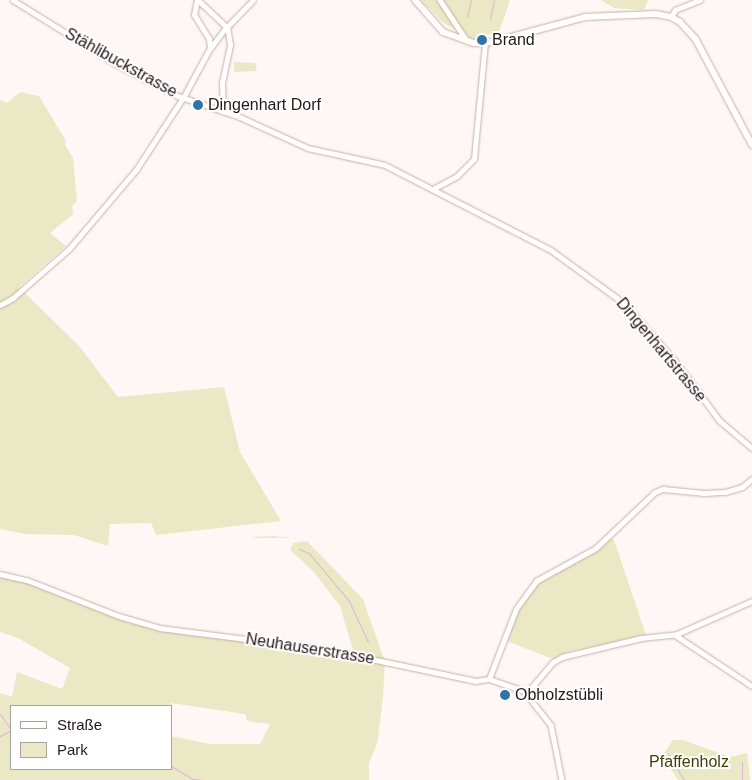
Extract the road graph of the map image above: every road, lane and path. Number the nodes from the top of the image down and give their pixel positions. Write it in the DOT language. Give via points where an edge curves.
graph roads {
  1 [pos="13,0"];
  2 [pos="197,0"];
  3 [pos="253,0"];
  4 [pos="415,0"];
  5 [pos="440,0"];
  6 [pos="700,0"];
  7 [pos="671,17"];
  8 [pos="227,27"];
  9 [pos="468,42"];
  10 [pos="485,43"];
  11 [pos="210,48"];
  12 [pos="183,98"];
  13 [pos="223,112"];
  14 [pos="752,145"];
  15 [pos="434,189"];
  16 [pos="0,305"];
  17 [pos="752,448"];
  18 [pos="752,479"];
  19 [pos="0,574"];
  20 [pos="752,601"];
  21 [pos="674,635"];
  22 [pos="489,679"];
  23 [pos="752,686"];
  24 [pos="527,693"];
  25 [pos="562,780"];
  1 -- 12 [label="street, Stählibuckstrasse" via="118,65"];
  2 -- 8 [label="street"];
  2 -- 11 [label="street" via="194,15 209,39"];
  3 -- 8 [label="street"];
  4 -- 9 [label="street" via="437,28"];
  5 -- 9 [label="street"];
  6 -- 7 [label="street" via="675,10"];
  7 -- 10 [label="street" via="656,14 585,17"];
  7 -- 14 [label="street" via="696,40"];
  8 -- 11 [label="street"];
  8 -- 13 [label="street" via="230,45 222,83"];
  9 -- 10 [label="street"];
  10 -- 15 [label="street" via="474,159 457,176"];
  11 -- 12 [label="street"];
  12 -- 13 [label="street, Stählibuckstrasse"];
  12 -- 16 [label="street" via="136,170 69,248 13,298"];
  13 -- 15 [label="street, Stählibuckstrasse" via="308,148 385,166"];
  15 -- 17 [label="street, Dingenhartstrasse" via="565,259 624,303 678,364 720,421"];
  18 -- 22 [label="street" via="742,487 725,492 663,489 655,492 596,548 536,582 516,609"];
  19 -- 22 [label="street, Neuhauserstrasse" via="27,580 119,616 160,628 324,649 476,681"];
  20 -- 21 [label="street"];
  21 -- 23 [label="street"];
  21 -- 24 [label="street" via="641,638 562,657 548,667"];
  22 -- 24 [label="street, Neuhauserstrasse"];
  24 -- 25 [label="street" via="551,725"];
}
